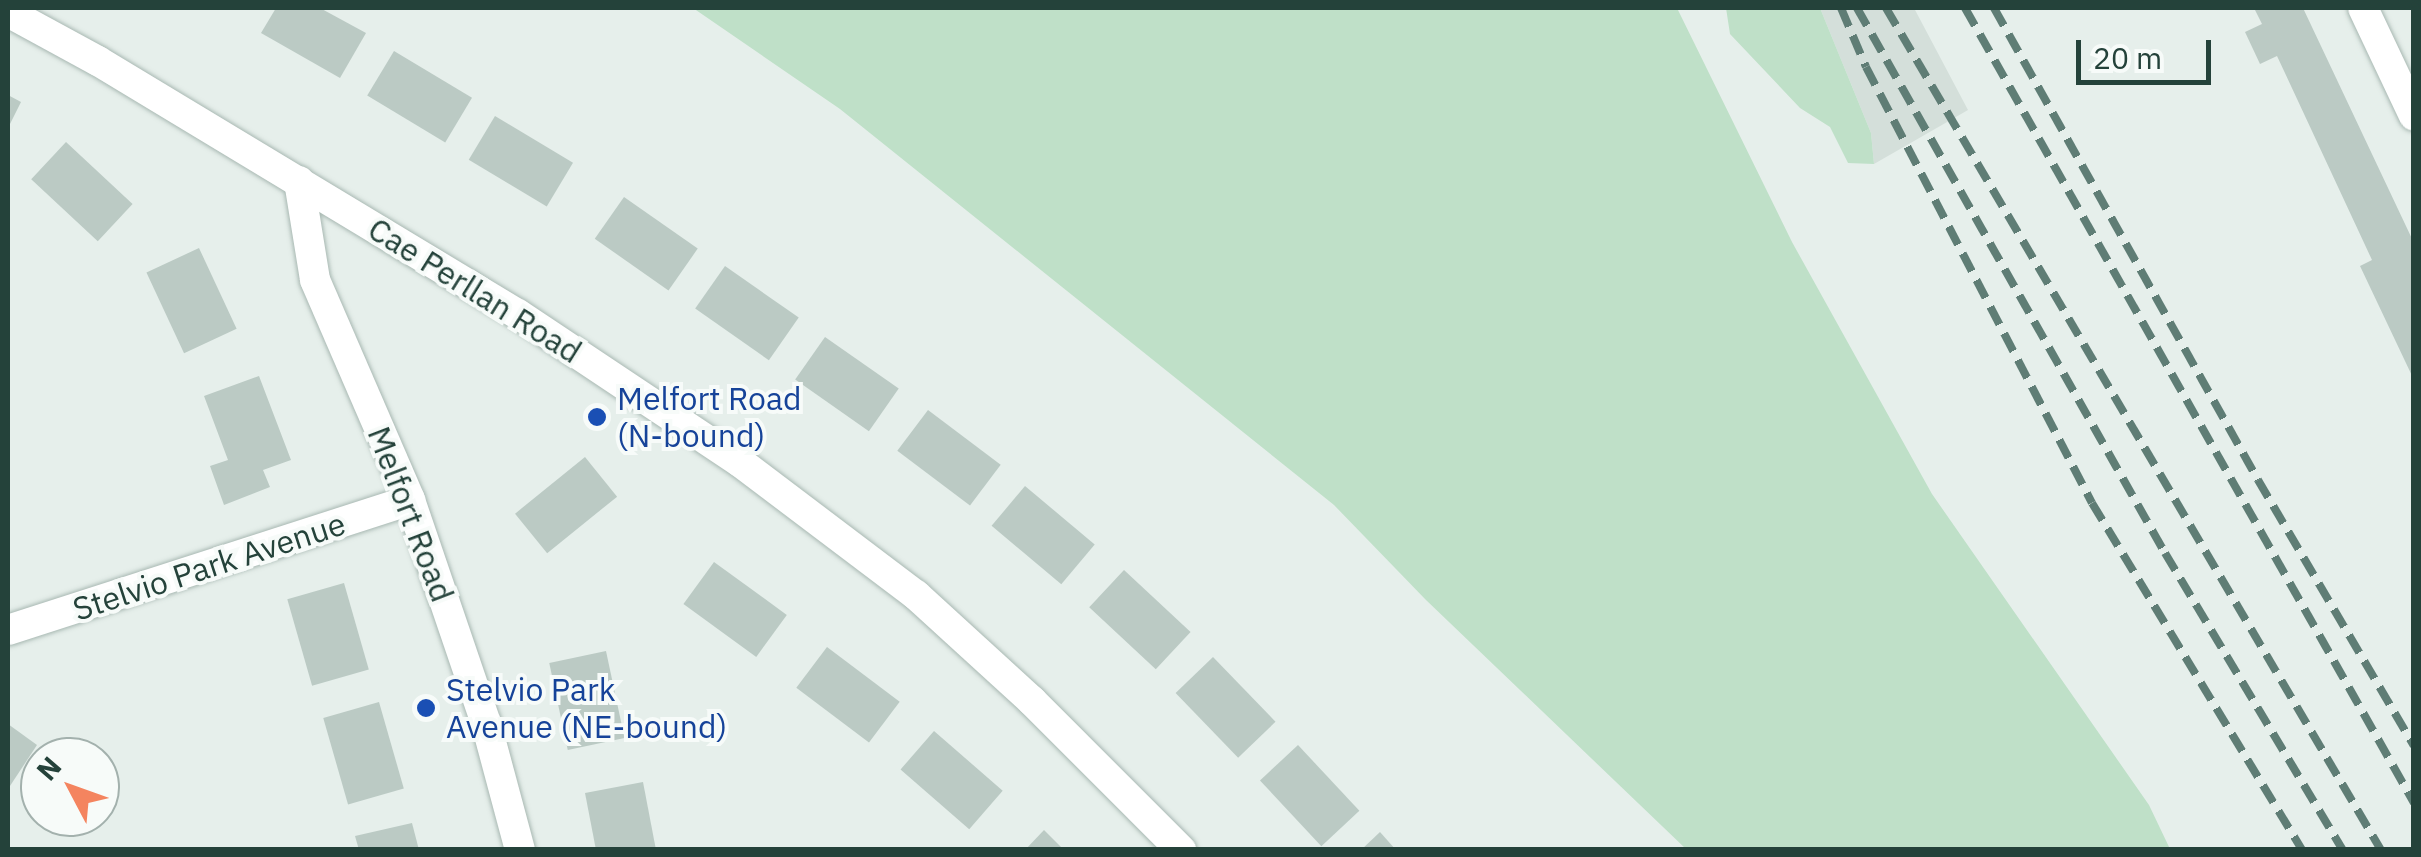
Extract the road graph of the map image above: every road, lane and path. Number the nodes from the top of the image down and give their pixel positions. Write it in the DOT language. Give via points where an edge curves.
graph roads {
  1 [pos="2363,8"];
  2 [pos="8,12"];
  3 [pos="2414,116"];
  4 [pos="299,181"];
  5 [pos="410,500"];
  6 [pos="8,630"];
  7 [pos="520,850"];
  8 [pos="1182,850"];
  1 -- 3 [label="street"];
  2 -- 4 [label="street, Cae Perllan Road"];
  4 -- 5 [label="street, Melfort Road" via="315,280"];
  4 -- 8 [label="street, Cae Perllan Road" via="518,314 740,462 916,595"];
  5 -- 6 [label="street, Stelvio Park Avenue"];
  5 -- 7 [label="street, Melfort Road" via="486,723"];
}
